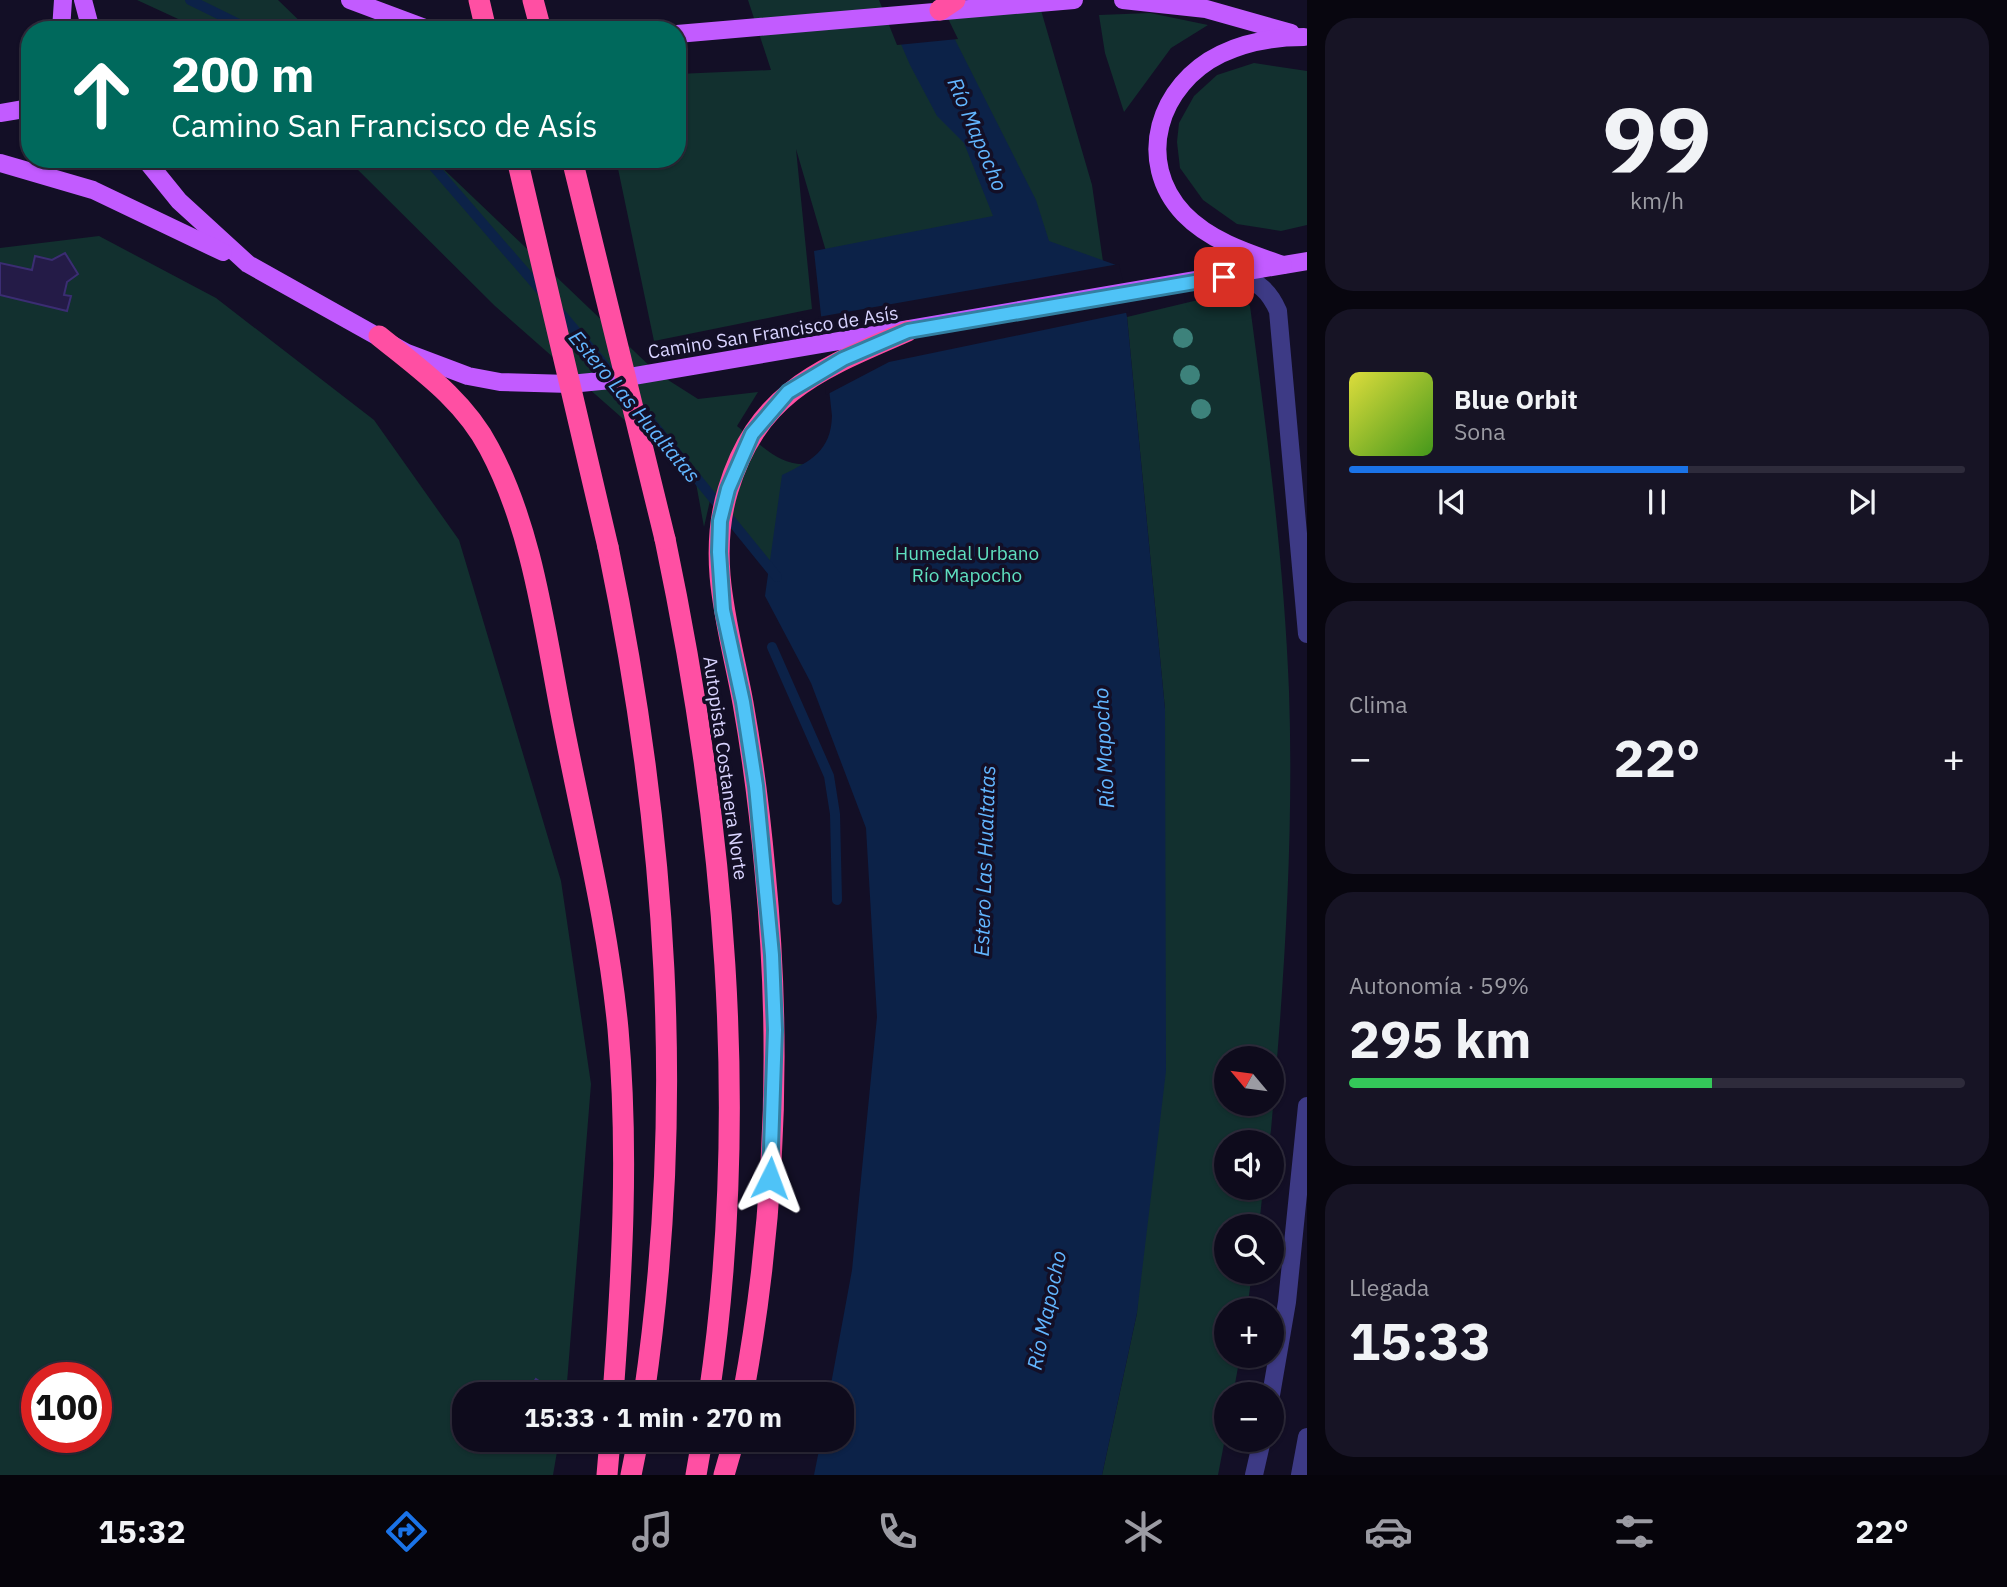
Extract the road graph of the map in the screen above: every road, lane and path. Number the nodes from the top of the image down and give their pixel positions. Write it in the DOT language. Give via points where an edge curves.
graph roads {
  1 [pos="83,0"];
  2 [pos="350,0"];
  3 [pos="480,0"];
  4 [pos="1074,0"];
  5 [pos="1123,0"];
  6 [pos="1180,2"];
  7 [pos="947,5"];
  8 [pos="89,21"];
  9 [pos="406,21"];
  10 [pos="484,21"];
  11 [pos="686,33"];
  12 [pos="1306,38"];
  13 [pos="21,107"];
  14 [pos="0,113"];
  15 [pos="0,163"];
  16 [pos="152,168"];
  17 [pos="519,168"];
  18 [pos="574,168"];
  19 [pos="1307,261"];
  20 [pos="248,264"];
  21 [pos="1286,265"];
  22 [pos="1239,274"];
  23 [pos="908,331"];
  24 [pos="379,336"];
  25 [pos="1307,634"];
  26 [pos="1307,1106"];
  27 [pos="614,1382"];
  28 [pos="645,1382"];
  29 [pos="710,1382"];
  30 [pos="745,1382"];
  31 [pos="1273,1382"];
  32 [pos="1307,1437"];
  33 [pos="609,1452"];
  34 [pos="636,1452"];
  35 [pos="700,1452"];
  36 [pos="731,1452"];
  37 [pos="1259,1452"];
  38 [pos="607,1475"];
  39 [pos="631,1475"];
  40 [pos="696,1475"];
  41 [pos="724,1475"];
  42 [pos="1254,1475"];
  43 [pos="1300,1475"];
  1 -- 8 [label="main road"];
  2 -- 9 [label="main road"];
  3 -- 10 [label="highway"];
  4 -- 7 [label="main road"];
  5 -- 6 [label="main road"];
  6 -- 12 [label="main road"];
  7 -- 11 [label="main road"];
  12 -- 21 [label="main road" via="1260,40 1209,62 1183,83 1170,101 1156,141 1161,179 1183,213 1221,241"];
  13 -- 14 [label="main road"];
  15 -- 20 [label="main road" via="93,190"];
  16 -- 20 [label="main road, Camino San Francisco de Asís" via="179,201"];
  17 -- 28 [label="highway, bridge" via="608,547 642,729 663,927 668,1093 665,1179"];
  18 -- 29 [label="highway, Autopista Costanera Norte, bridge" via="664,539 703,744 724,952 729,1143"];
  19 -- 21 [label="main road, Camino San Francisco de Asís"];
  20 -- 24 [label="main road, Camino San Francisco de Asís"];
  21 -- 22 [label="main road, Camino San Francisco de Asís"];
  22 -- 23 [label="main road, Camino San Francisco de Asís"];
  22 -- 25 [label="street" via="1260,284 1278,311"];
  23 -- 24 [label="main road, Camino San Francisco de Asís, bridge" via="611,380 532,384 458,372 407,353"];
  23 -- 30 [label="highway" via="843,359 788,392 752,434 728,489 720,521 723,610 756,786 775,1030 764,1238"];
  24 -- 27 [label="highway" via="456,400 489,447 521,527 545,633 600,906 618,1027 624,1177"];
  26 -- 31 [label="street" via="1287,1302"];
  32 -- 43 [label="street"];
  33 -- 38 [label="highway"];
  34 -- 39 [label="highway"];
  35 -- 40 [label="highway"];
  36 -- 41 [label="highway"];
  37 -- 42 [label="street"];
}
